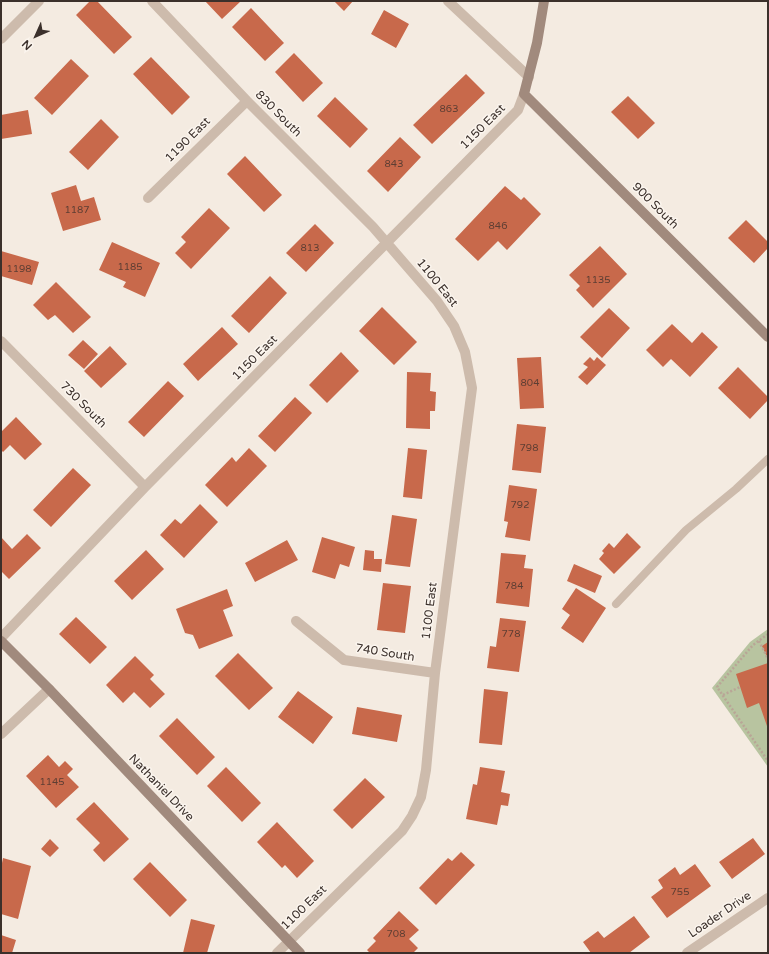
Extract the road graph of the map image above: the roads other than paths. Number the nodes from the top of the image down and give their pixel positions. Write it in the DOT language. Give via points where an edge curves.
graph roads {
  1 [pos="39,1"];
  2 [pos="152,1"];
  3 [pos="448,1"];
  4 [pos="544,1"];
  5 [pos="1,39"];
  6 [pos="529,77"];
  7 [pos="524,94"];
  8 [pos="247,101"];
  9 [pos="148,198"];
  10 [pos="386,244"];
  11 [pos="768,337"];
  12 [pos="1,341"];
  13 [pos="768,459"];
  14 [pos="146,487"];
  15 [pos="616,604"];
  16 [pos="296,622"];
  17 [pos="1,638"];
  18 [pos="1,641"];
  19 [pos="435,673"];
  20 [pos="49,689"];
  21 [pos="1,734"];
  22 [pos="768,898"];
  23 [pos="289,941"];
  24 [pos="277,953"];
  25 [pos="300,953"];
  26 [pos="687,953"];
  1 -- 5 [label="street"];
  2 -- 8 [label="street, 830 South"];
  3 -- 6 [label="street"];
  4 -- 6 [label="street"];
  6 -- 7 [label="street"];
  7 -- 10 [label="street, 1150 East" via="518,110"];
  7 -- 11 [label="street, 900 South"];
  8 -- 9 [label="street, 1190 East"];
  8 -- 10 [label="street, 830 South"];
  10 -- 14 [label="street, 1150 East"];
  10 -- 19 [label="street, 1100 East" via="437,301 454,326 465,352 472,388"];
  12 -- 14 [label="street, 730 South"];
  13 -- 15 [label="lane" via="686,530"];
  14 -- 17 [label="street, 1150 East"];
  16 -- 19 [label="street, 740 South" via="344,660"];
  18 -- 20 [label="street, Nathaniel Drive"];
  19 -- 23 [label="street, 1100 East" via="426,770 421,797 412,816 402,831"];
  20 -- 21 [label="street"];
  20 -- 23 [label="street, Nathaniel Drive"];
  22 -- 26 [label="street, Loader Drive"];
  23 -- 24 [label="street, 1100 East"];
  23 -- 25 [label="street, Nathaniel Drive"];
}
